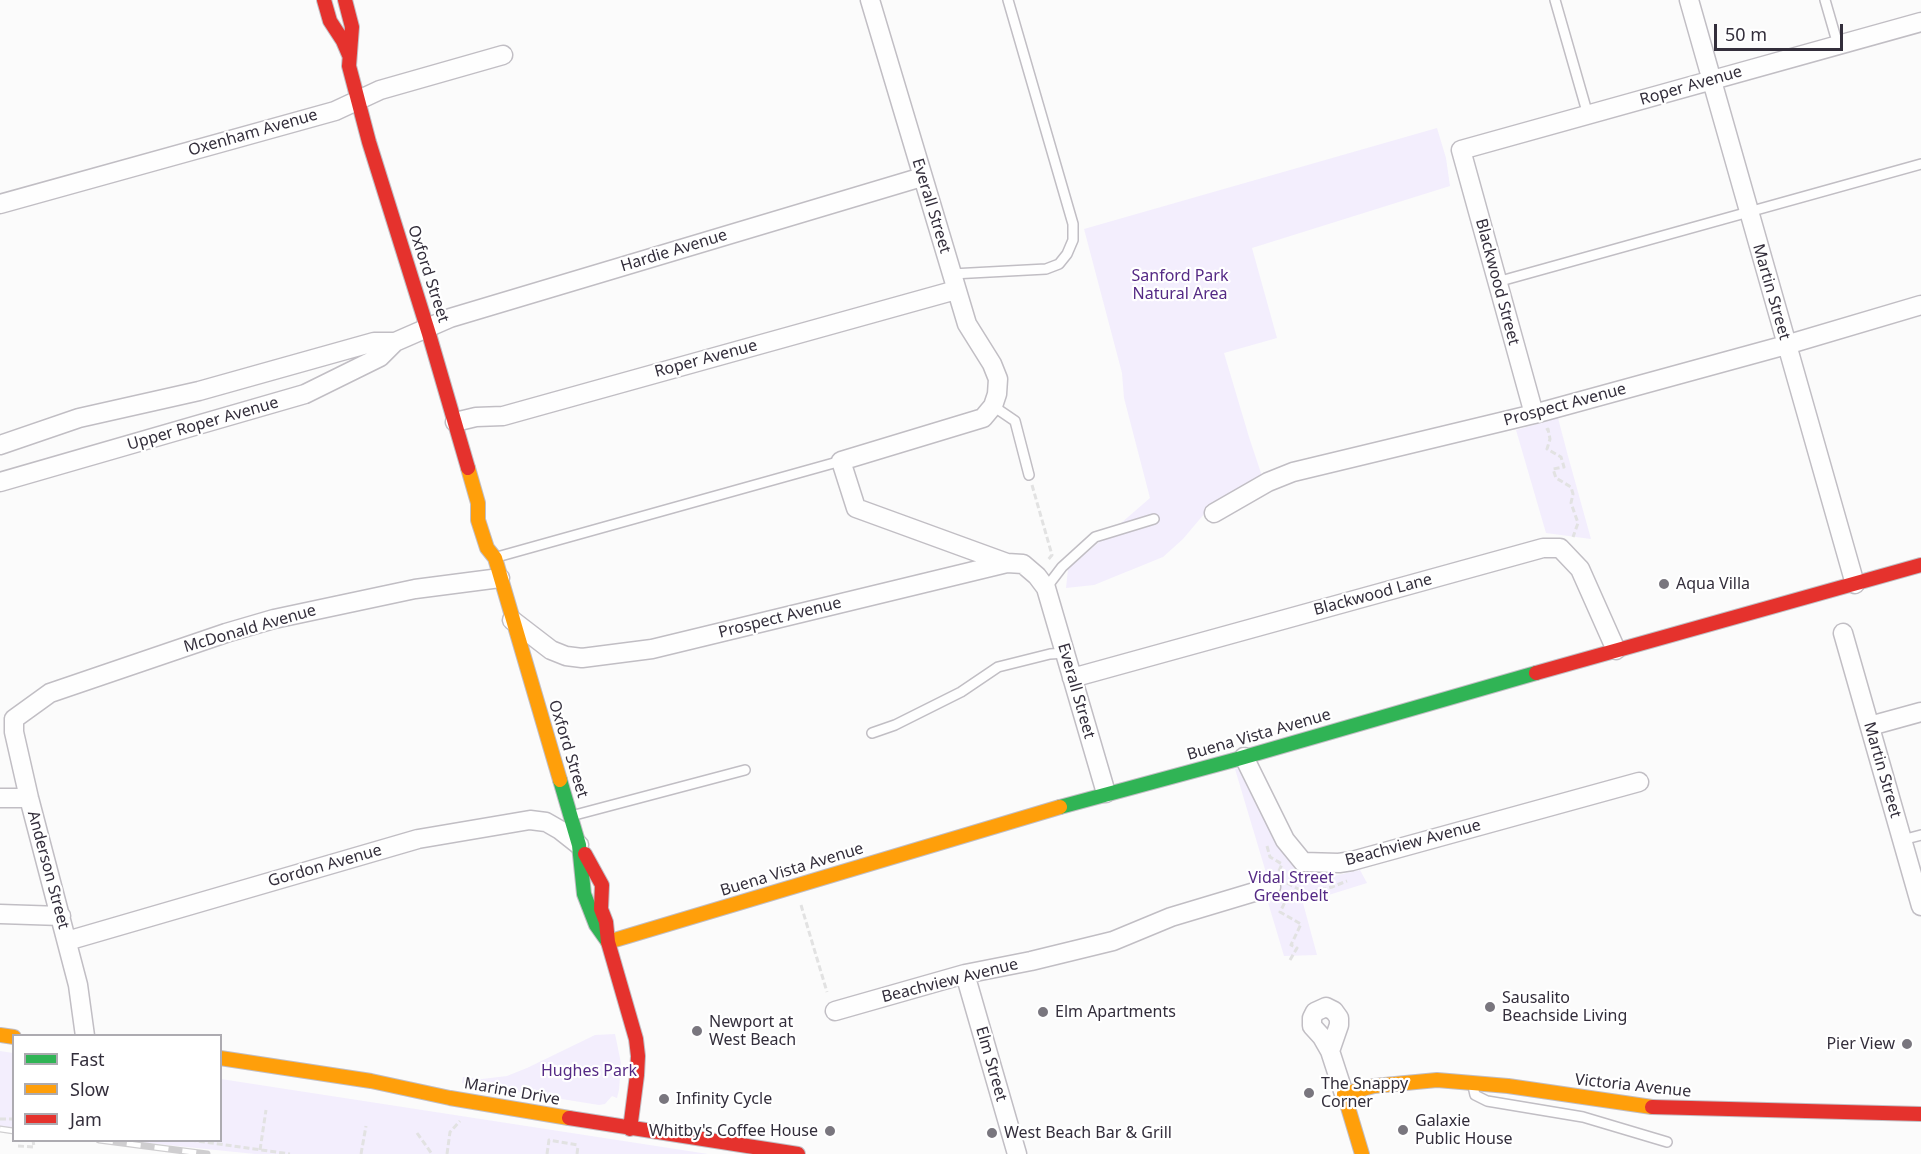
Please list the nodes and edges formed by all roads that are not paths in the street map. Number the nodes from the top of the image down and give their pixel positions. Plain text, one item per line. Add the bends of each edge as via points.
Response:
1 (324, 0) edge
2 (345, 0) edge
3 (870, 0) edge
4 (1008, 0) edge
5 (1555, 0) edge
6 (1689, 0) edge
7 (1825, 0) edge
8 (1921, 22) edge
9 (1838, 45) junction
10 (349, 55) junction
11 (504, 56) dead end
12 (1712, 80) junction
13 (358, 100) junction
14 (1588, 115) junction
15 (1461, 150) joint
16 (1921, 164) edge
17 (922, 177) junction
18 (0, 204) edge
19 (1748, 213) junction
20 (954, 282) junction
21 (1497, 282) junction
22 (1921, 305) edge
23 (427, 327) junction
24 (395, 342) junction
25 (1786, 345) junction
26 (993, 406) junction
27 (1534, 414) junction
28 (455, 422) junction
29 (0, 445) edge
30 (841, 461) junction
31 (1029, 475) road end
32 (0, 482) edge
33 (478, 503) junction
34 (1214, 513) dead end
35 (1154, 519) dead end
36 (495, 558) junction
37 (1007, 563) junction
38 (1921, 565) edge
39 (500, 578) junction
40 (1855, 584) junction
41 (1046, 588) junction
42 (512, 620) junction
43 (1843, 633) dead end
44 (1616, 650) junction
45 (1065, 653) junction
46 (1072, 678) junction
47 (1921, 712) edge
48 (7, 716) edge
49 (1870, 726) junction
50 (872, 733) dead end
51 (1244, 757) junction
52 (746, 770) dead end
53 (1639, 782) dead end
54 (1106, 793) junction
55 (0, 798) edge
56 (28, 798) junction
57 (571, 816) junction
58 (1921, 836) edge
59 (1902, 840) junction
60 (579, 845) junction
61 (1908, 862) junction
62 (1921, 877) edge
63 (1271, 887) dead end
64 (1921, 906) edge
65 (0, 914) edge
66 (61, 916) junction
67 (67, 941) junction
68 (608, 942) junction
69 (965, 974) junction
70 (836, 1011) dead end
71 (85, 1034) edge
72 (1330, 1051) dead end
73 (222, 1058) edge
74 (1472, 1082) junction
75 (1344, 1094) junction
76 (1921, 1114) edge
77 (630, 1129) junction
78 (1667, 1142) dead end
79 (798, 1154) edge
80 (1017, 1154) edge
81 (1362, 1154) edge

1 - 10 street, Oxford Street via 330,21
2 - 10 street, Oxford Street via 352,27
3 - 17 street, Everall Street
4 - 20 lane via 1073,224 1073,240 1059,264 1046,269
5 - 14 lane
6 - 12 street, Martin Street
7 - 9 lane
8 - 9 street, Roper Avenue
9 - 12 street, Roper Avenue
10 - 13 street, Oxford Street
11 - 13 street, Oxenham Avenue via 380,90
12 - 14 street, Roper Avenue
12 - 19 street, Martin Street
13 - 18 street, Oxenham Avenue via 335,111
13 - 23 street, Oxford Street
14 - 15 street, Roper Avenue
15 - 21 street, Blackwood Street
16 - 19 lane
17 - 20 street, Everall Street
17 - 23 street, Hardie Avenue
19 - 21 lane
19 - 25 street, Martin Street
20 - 26 street, Everall Street via 967,324 998,379
20 - 28 street, Roper Avenue via 503,416
21 - 27 street, Blackwood Street
22 - 25 street, Prospect Avenue
23 - 24 street, Upper Roper Avenue
23 - 28 street, Oxford Street
24 - 29 street, Upper Roper Avenue via 374,342 199,391 80,418
24 - 32 street, Upper Roper Avenue via 380,357 305,394
25 - 27 street, Prospect Avenue
25 - 40 street, Martin Street
26 - 30 street via 983,418
26 - 31 lane via 1015,421
27 - 34 street, Prospect Avenue via 1293,472
28 - 33 street, Oxford Street
30 - 36 lane
30 - 37 street via 856,508
33 - 36 street, Oxford Street via 478,520 487,548
33 - 36 street, Oxford Street via 498,535
35 - 41 lane via 1095,537 1062,567
36 - 39 street, Oxford Street
37 - 41 street via 1023,564
37 - 42 street, Prospect Avenue via 652,649 582,658 551,650
38 - 40 street, Buena Vista Avenue
39 - 42 street, Oxford Street
39 - 48 street, McDonald Avenue via 415,589 274,619 50,693
40 - 44 street, Buena Vista Avenue
41 - 45 street, Everall Street
42 - 57 street, Oxford Street
43 - 49 street, Martin Street
44 - 46 street, Blackwood Lane via 1580,569 1560,548 1543,548
44 - 51 street, Buena Vista Avenue
45 - 46 street, Everall Street
45 - 50 lane via 998,667 961,692 895,726
46 - 54 street, Everall Street
47 - 49 street
48 - 56 street, Anderson Street
49 - 59 street, Martin Street
51 - 53 street, Beachview Avenue via 1285,840 1303,862 1352,861
51 - 54 street, Buena Vista Avenue
52 - 57 lane
54 - 68 street, Buena Vista Avenue
55 - 56 street
56 - 66 street, Anderson Street
57 - 60 street, Oxford Street
58 - 59 lane
59 - 61 street, Martin Street
60 - 67 street, Gordon Avenue via 546,822 530,820 418,839
60 - 68 street, Oxford Street via 602,885 601,909
61 - 62 street
61 - 64 street, Martin Street
63 - 69 street, Beachview Avenue via 1171,917 1113,941
65 - 66 street
66 - 67 street, Anderson Street
67 - 71 street, Anderson Street
68 - 77 street, Oxford Street via 632,1021 638,1056
69 - 70 street, Beachview Avenue
69 - 80 street, Elm Street
72 - 75 street
73 - 77 street, Marine Drive via 371,1081
74 - 75 street, Victoria Avenue via 1408,1082
74 - 76 street, Victoria Avenue via 1658,1108
74 - 78 lane via 1475,1095 1487,1101 1583,1117
75 - 81 street
77 - 79 street, Marine Drive

